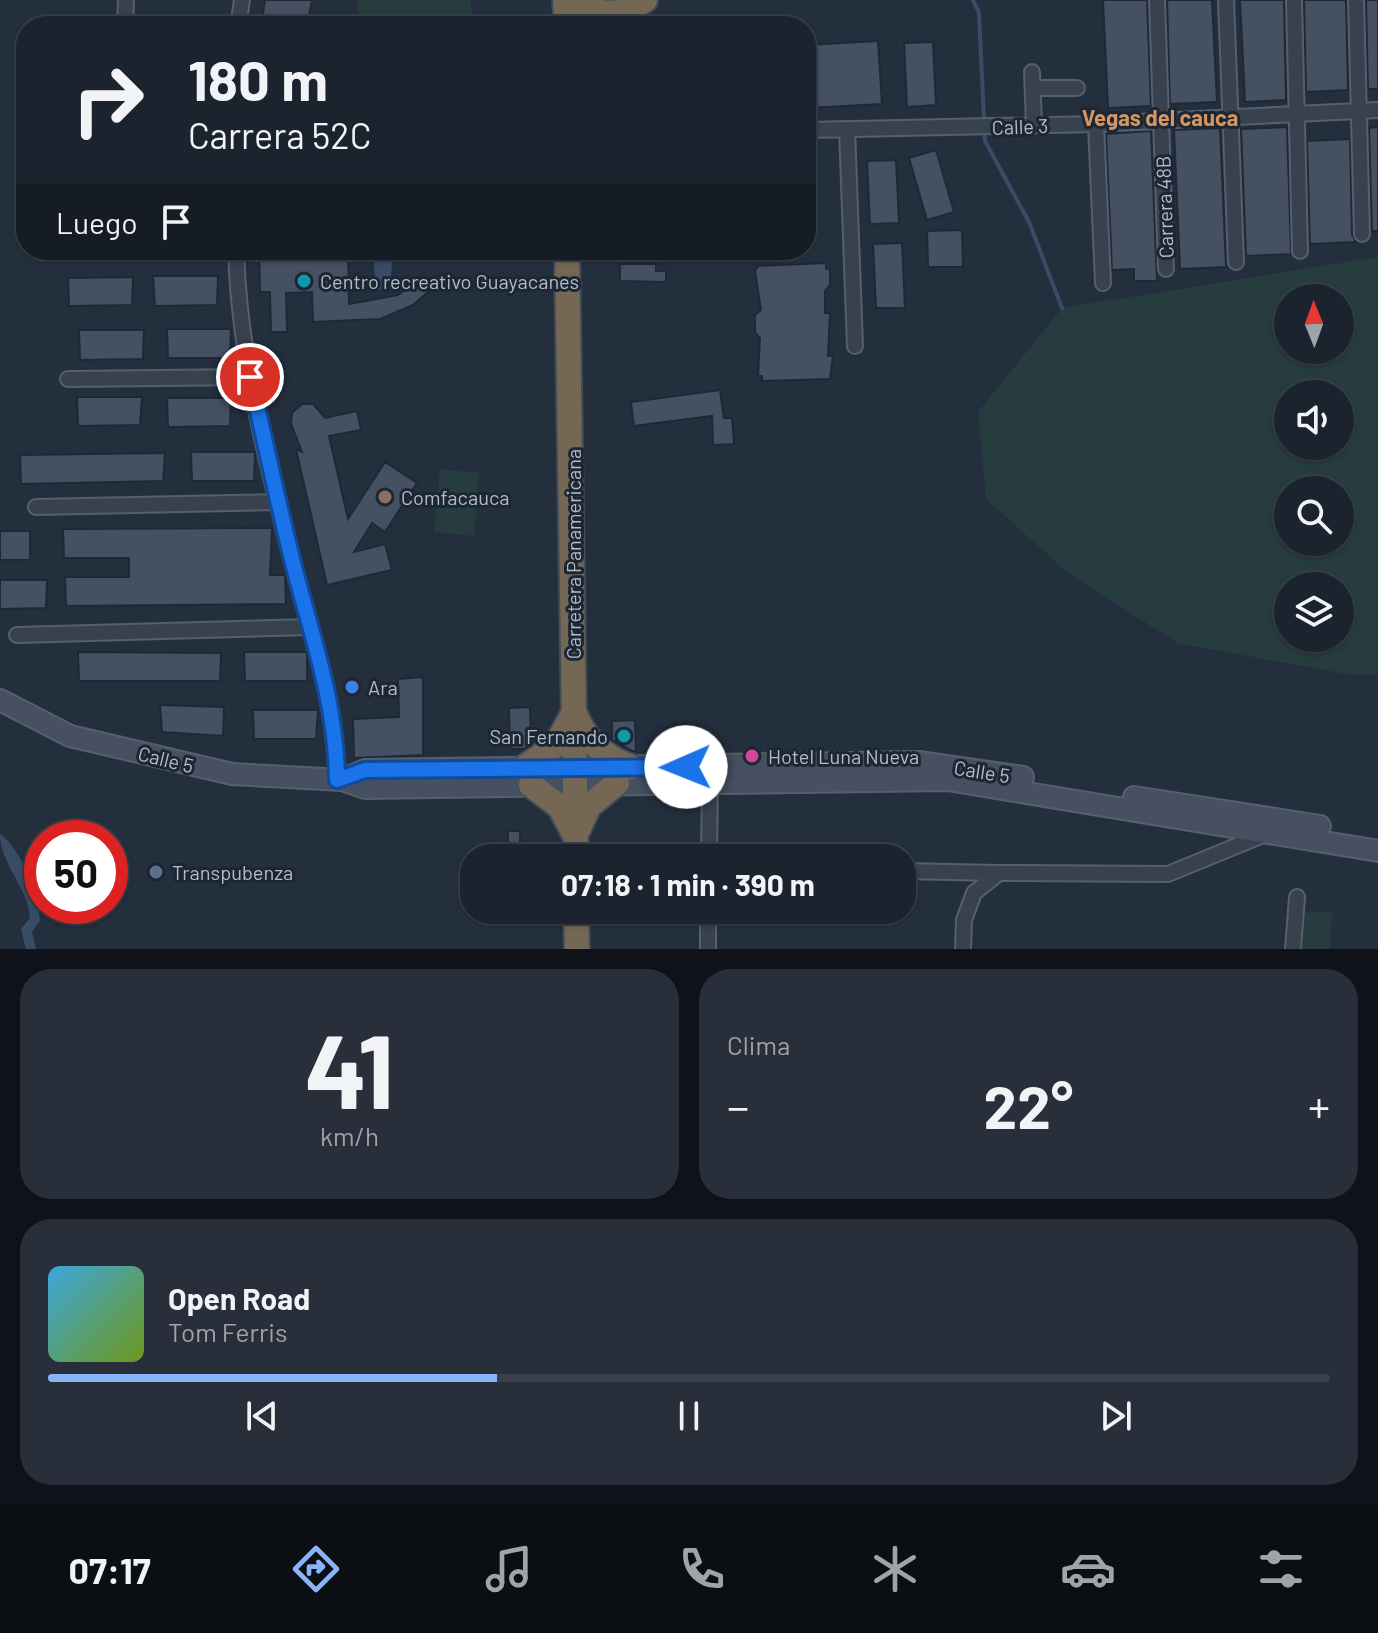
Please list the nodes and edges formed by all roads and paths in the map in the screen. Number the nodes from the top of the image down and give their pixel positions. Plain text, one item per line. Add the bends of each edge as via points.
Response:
1 (575, 0) edge
2 (645, 0) edge
3 (1157, 0) edge
4 (1226, 0) edge
5 (1294, 0) edge
6 (1356, 0) edge
7 (602, 16) edge
8 (618, 16) edge
9 (1032, 72) dead end
10 (1033, 88) junction
11 (1077, 88) dead end
12 (1378, 110) edge
13 (1360, 111) junction
14 (1296, 113) junction
15 (1231, 118) junction
16 (1162, 121) junction
17 (1034, 124) junction
18 (1096, 124) junction
19 (847, 129) junction
20 (816, 130) edge
21 (1362, 234) dead end
22 (1300, 251) dead end
23 (236, 260) edge
24 (567, 260) edge
25 (1236, 262) dead end
26 (1166, 269) dead end
27 (1103, 283) dead end
28 (855, 346) dead end
29 (250, 377) junction
30 (68, 379) dead end
31 (279, 502) junction
32 (36, 507) dead end
33 (310, 627) junction
34 (17, 635) dead end
35 (0, 700) edge
36 (574, 711) junction
37 (624, 775) junction
38 (528, 776) junction
39 (575, 776) junction
40 (340, 780) junction
41 (710, 782) junction
42 (1270, 832) junction
43 (1378, 839) edge
44 (574, 844) edge
45 (576, 844) edge
46 (578, 844) edge
47 (709, 844) edge
48 (1378, 851) edge
49 (916, 871) edge
50 (999, 873) junction
51 (1297, 897) dead end
52 (576, 924) edge
53 (708, 924) edge
54 (577, 949) edge
55 (708, 949) edge
56 (963, 949) edge
57 (1293, 949) edge

1 - 7 highway
2 - 8 highway
3 - 16 street, Carrera 48B
4 - 15 street
5 - 14 street
6 - 13 street
9 - 10 street
10 - 11 street
10 - 17 street
12 - 13 street, Calle 3
13 - 14 street, Calle 3
13 - 21 street
14 - 15 street, Calle 3
14 - 22 street
15 - 16 street, Calle 3
15 - 25 street
16 - 18 street, Calle 3
16 - 26 street, Carrera 48B
17 - 18 street, Calle 3
17 - 19 street, Calle 3
18 - 27 street
19 - 20 street, Calle 3
19 - 28 street
23 - 29 street via 238,313
24 - 36 highway, Carretera Panamericana
29 - 30 street
29 - 31 street
31 - 32 street
31 - 33 street
33 - 34 street
33 - 40 street via 329,691
35 - 40 main road, Calle 5 via 70,736 206,769 254,777
36 - 37 highway via 590,740 616,761
36 - 38 highway via 556,745
36 - 39 highway, Carretera Panamericana
37 - 39 main road, Calle 5
37 - 41 main road, Calle 5
37 - 43 main road, Calle 5 via 919,762
37 - 46 highway via 589,806
38 - 39 main road, Calle 5
38 - 40 main road, Calle 5 via 365,770
38 - 44 highway via 560,807
39 - 45 highway, Carretera Panamericana
41 - 42 main road, Calle 5 via 948,780
41 - 47 street
42 - 48 main road, Calle 5
42 - 50 street via 1168,874
49 - 50 street
50 - 56 street via 974,893 964,920
51 - 57 street
52 - 54 highway
53 - 55 street

